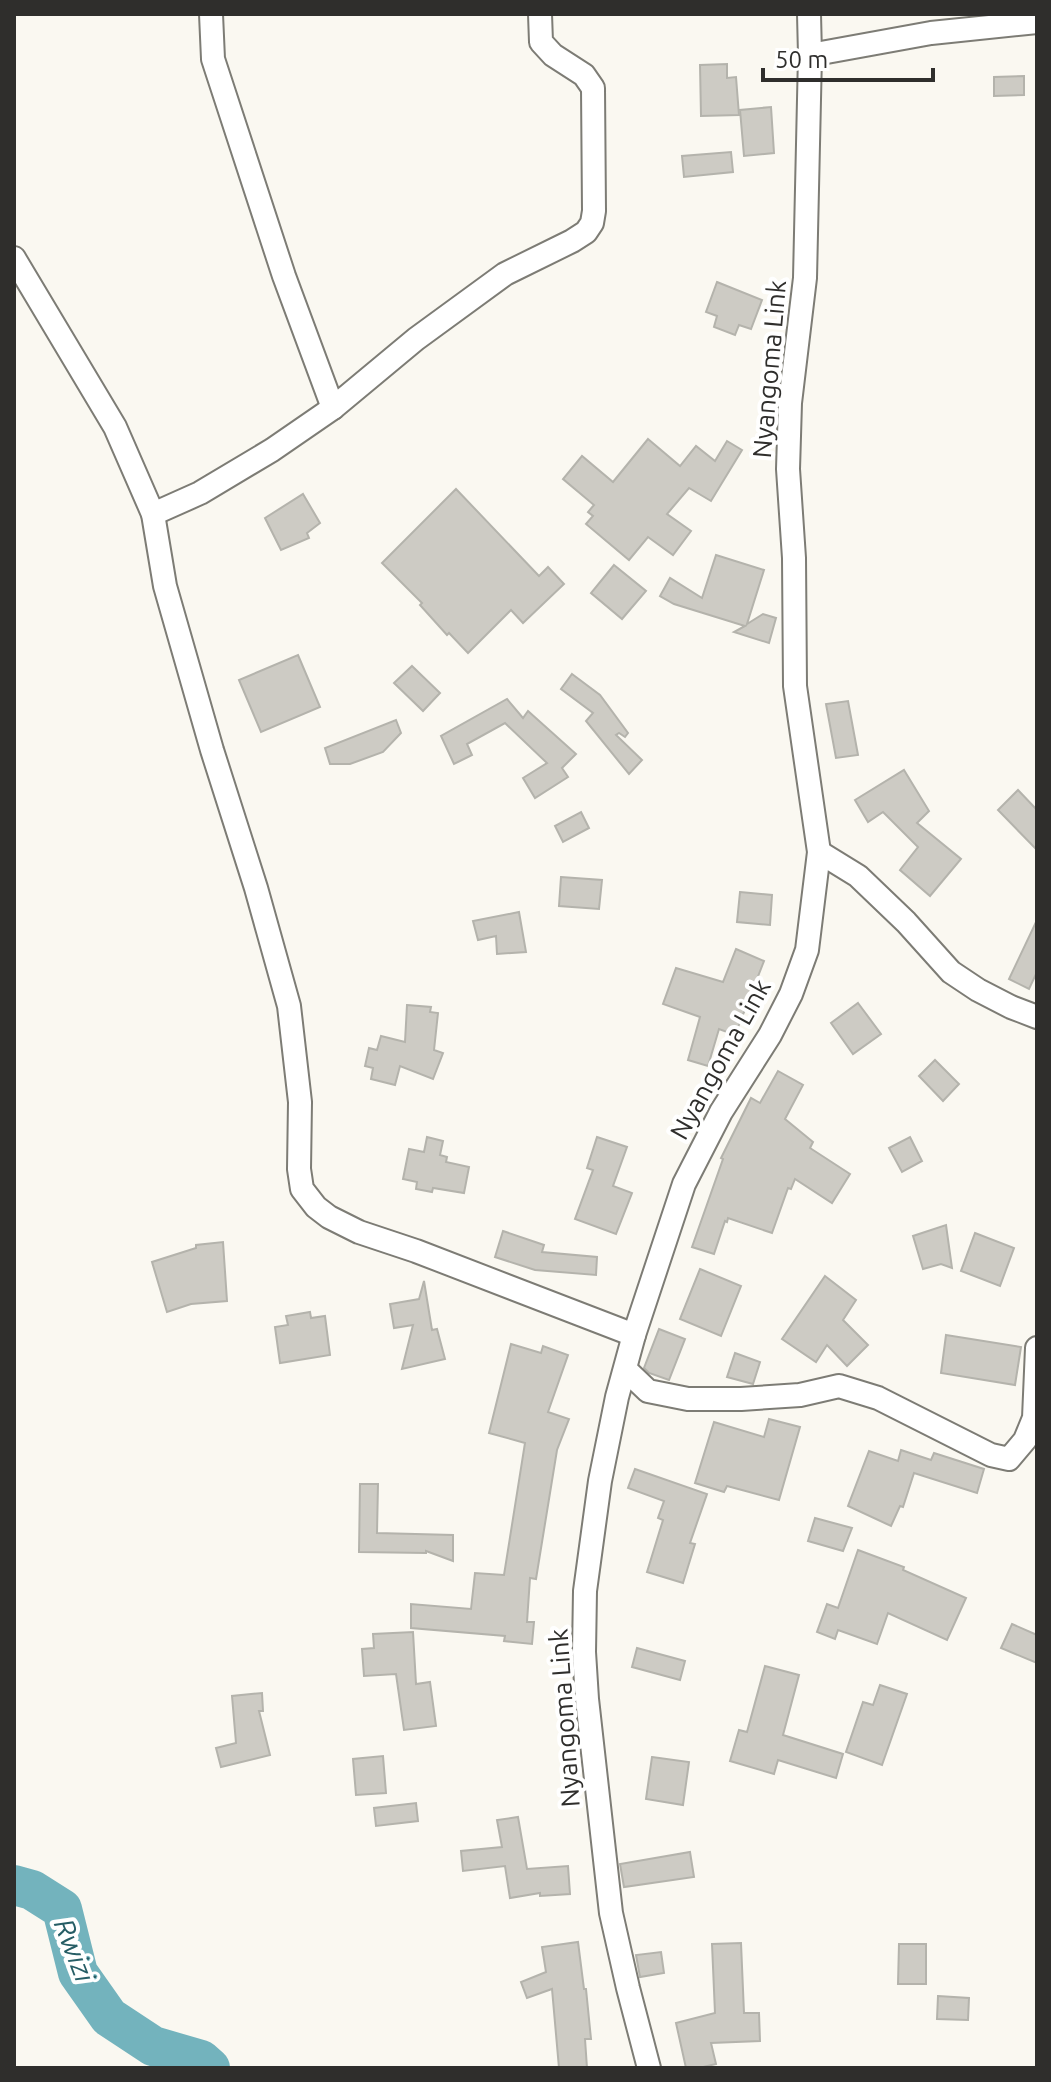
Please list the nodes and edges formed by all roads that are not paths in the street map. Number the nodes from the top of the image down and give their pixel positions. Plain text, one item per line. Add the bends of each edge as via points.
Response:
1 (211, 14) edge
2 (540, 14) edge
3 (809, 14) edge
4 (1037, 22) edge
5 (810, 55) junction
6 (14, 258) edge
7 (333, 408) junction
8 (153, 514) junction
9 (819, 852) junction
10 (1037, 1017) edge
11 (634, 1335) junction
12 (1037, 1348) edge
13 (626, 1370) junction
14 (649, 2068) edge

1 - 7 street via 213,59
2 - 7 street via 541,42 593,88 592,223 572,241 505,274
3 - 5 street, Nyangoma Link
4 - 5 street via 931,33
5 - 9 street, Nyangoma Link via 805,278 788,469 795,686
6 - 8 street via 115,427
7 - 8 street via 200,493
8 - 11 street via 165,586 289,1006 300,1102 302,1189 329,1217 359,1232
9 - 10 street via 858,876 951,972
9 - 11 street, Nyangoma Link via 807,950 791,994 684,1184
11 - 13 street, Nyangoma Link
12 - 13 street via 1034,1418 1009,1459 878,1398 839,1386 800,1395 688,1399 648,1391
13 - 14 street, Nyangoma Link via 600,1481 585,1591 584,1652 611,1913

